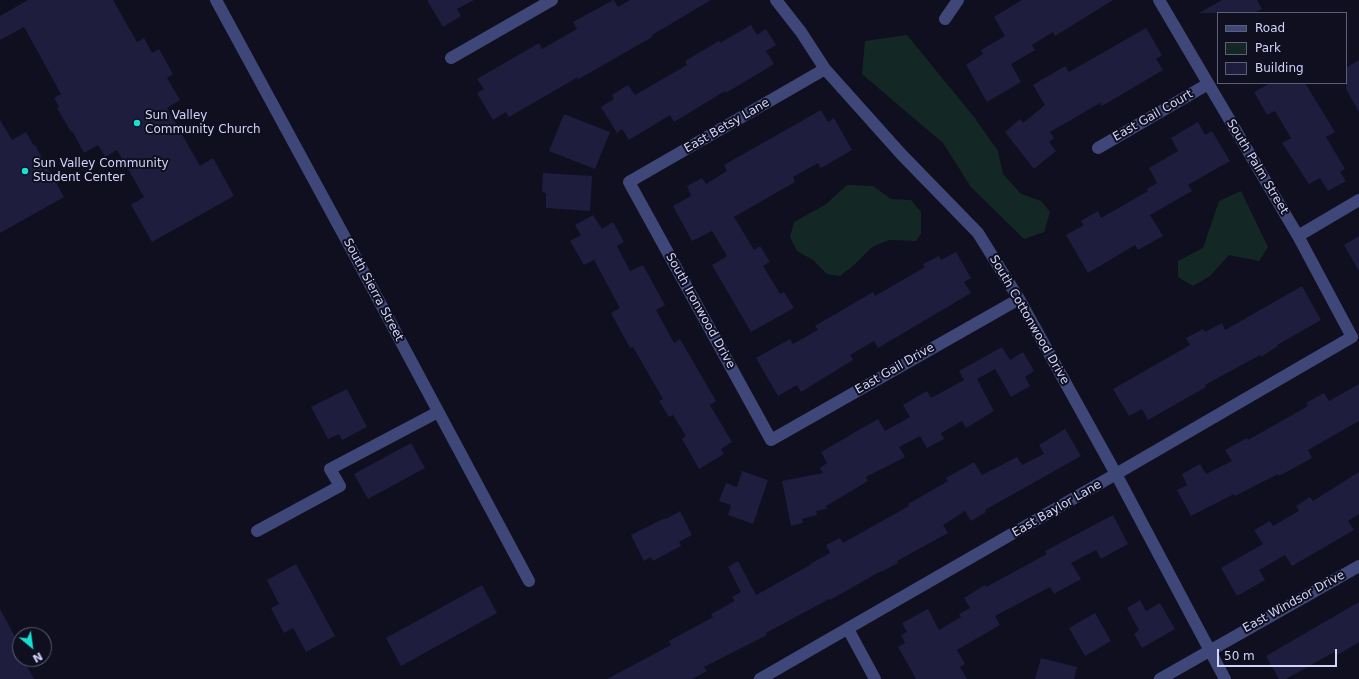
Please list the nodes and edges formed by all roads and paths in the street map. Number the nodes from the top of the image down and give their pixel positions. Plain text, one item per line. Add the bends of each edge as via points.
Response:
1 (216, 0) edge
2 (552, 0) edge
3 (776, 0) edge
4 (958, 0) edge
5 (1159, 0) edge
6 (945, 19) dead end
7 (451, 58) dead end
8 (825, 69) junction
9 (1208, 84) junction
10 (1098, 148) dead end
11 (629, 182) joint
12 (1359, 200) edge
13 (1298, 236) junction
14 (1020, 298) junction
15 (1352, 337) joint
16 (438, 412) junction
17 (772, 440) joint
18 (1116, 474) junction
19 (257, 531) dead end
20 (1359, 566) edge
21 (529, 581) dead end
22 (848, 629) junction
23 (1209, 650) junction
24 (760, 679) edge
25 (875, 679) edge
26 (1160, 679) edge
27 (1225, 679) edge

1 - 16 street, South Sierra Street
2 - 7 street
3 - 8 street, South Cottonwood Drive
4 - 6 street
5 - 9 street, South Palm Street
8 - 11 street, East Betsy Lane
8 - 14 street, South Cottonwood Drive via 902,156 978,233
9 - 10 street, East Gail Court
9 - 13 street, South Palm Street
11 - 17 street, South Ironwood Drive
12 - 13 street
13 - 15 street, South Palm Street
14 - 17 street, East Gail Drive
14 - 18 street, South Cottonwood Drive
15 - 18 street, East Baylor Lane
16 - 19 street via 330,469 340,486
16 - 21 street, South Sierra Street
18 - 22 street, East Baylor Lane
18 - 23 street, South Cottonwood Drive
20 - 23 street, East Windsor Drive
22 - 24 street, East Baylor Lane
22 - 25 street
23 - 26 street, East Windsor Drive
23 - 27 street, South Cottonwood Drive

